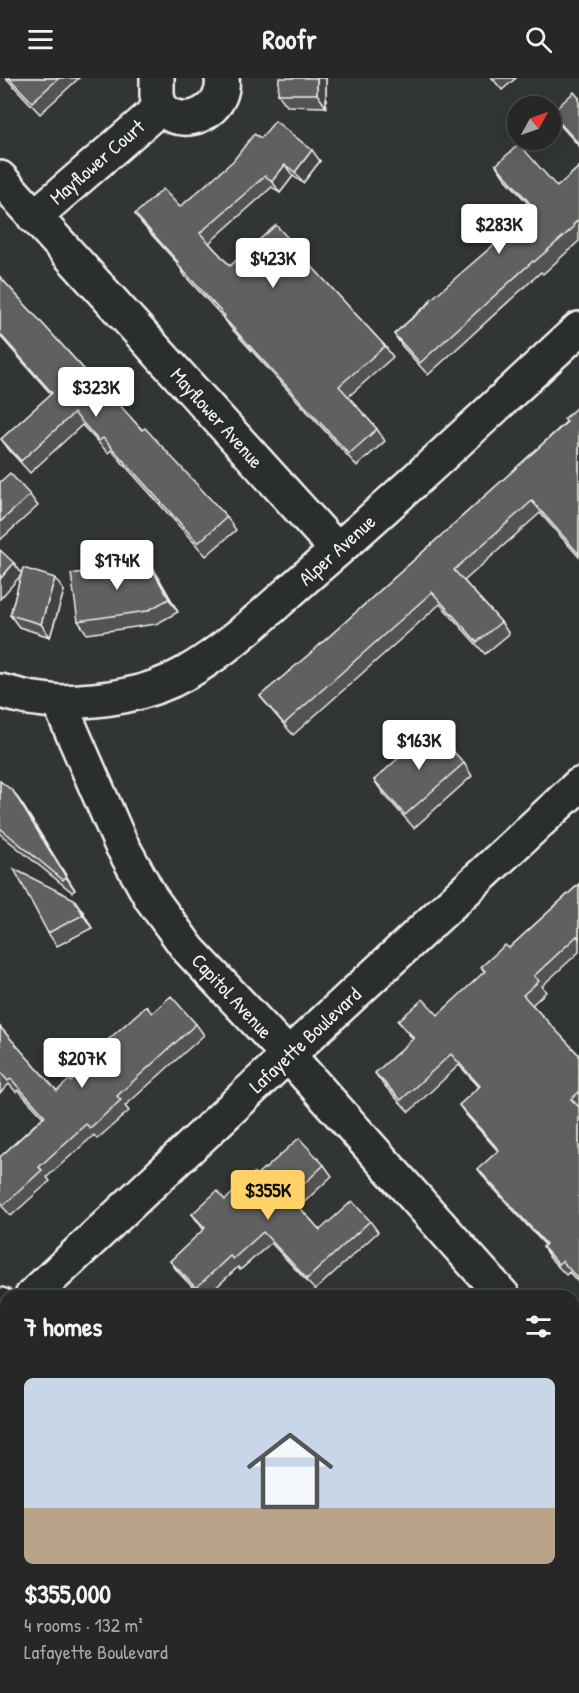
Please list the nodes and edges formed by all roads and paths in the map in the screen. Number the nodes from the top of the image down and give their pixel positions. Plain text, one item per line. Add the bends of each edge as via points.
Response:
1 (222, 78) edge
2 (158, 93) edge
3 (0, 178) edge
4 (34, 217) junction
5 (579, 329) edge
6 (337, 550) junction
7 (0, 691) edge
8 (59, 702) junction
9 (573, 801) edge
10 (288, 1055) junction
11 (38, 1290) edge
12 (498, 1290) edge

1 - 2 street, Mayflower Court via 219,99 201,115 174,116
2 - 4 street, Mayflower Court
3 - 4 street, Mayflower Avenue
4 - 6 street, Mayflower Avenue
5 - 6 street, Alper Avenue
6 - 8 street, Alper Avenue via 225,647 185,674 121,698
7 - 8 street
8 - 10 street, Capitol Avenue via 120,842 151,898 189,950
9 - 10 street, Lafayette Boulevard
10 - 11 street, Lafayette Boulevard
10 - 12 street, Capitol Avenue

